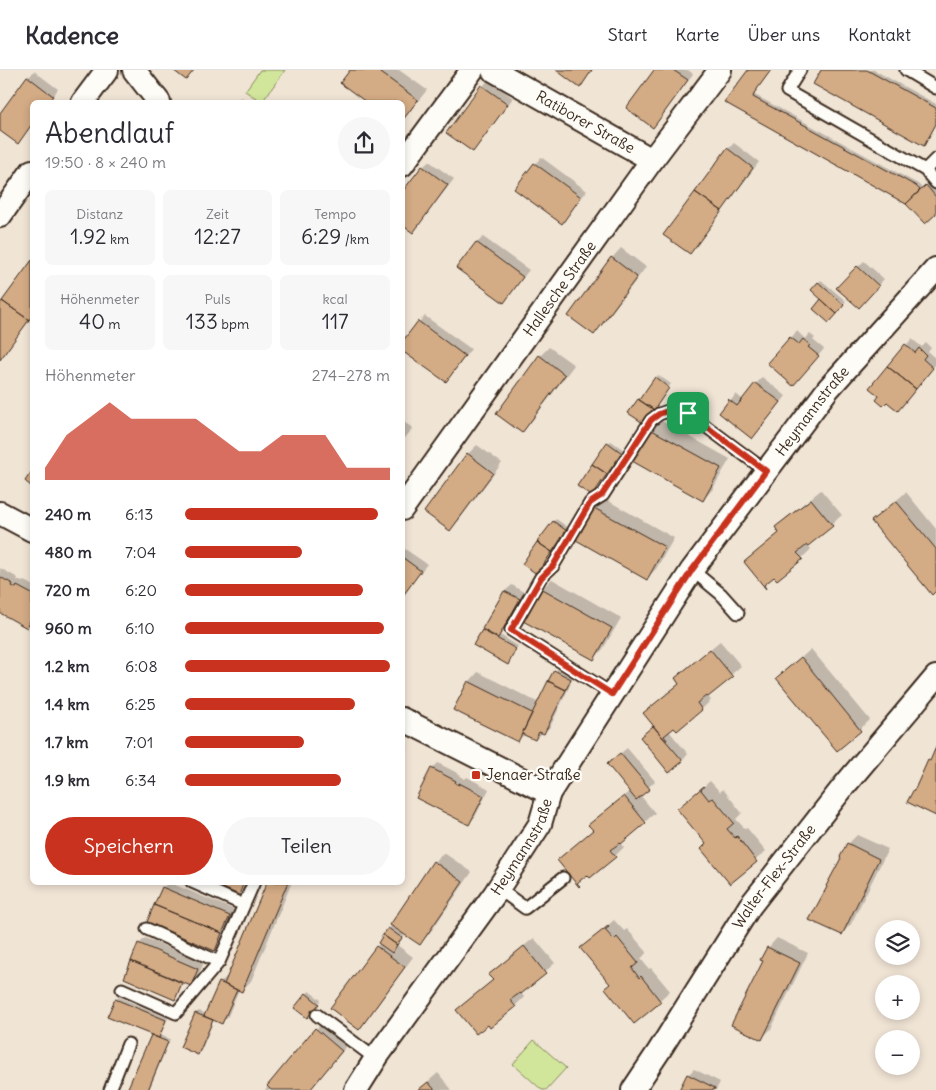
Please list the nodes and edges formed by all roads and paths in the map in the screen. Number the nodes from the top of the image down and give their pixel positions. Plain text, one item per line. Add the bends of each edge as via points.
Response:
1 (107, 70) edge
2 (134, 70) edge
3 (472, 70) edge
4 (493, 70) edge
5 (720, 70) edge
6 (800, 70) edge
7 (906, 70) edge
8 (936, 88) edge
9 (84, 100) edge
10 (156, 100) edge
11 (936, 159) edge
12 (652, 160) junction
13 (405, 161) edge
14 (925, 170) junction
15 (30, 174) edge
16 (936, 183) edge
17 (0, 216) edge
18 (936, 268) edge
19 (766, 471) junction
20 (405, 505) edge
21 (0, 513) edge
22 (30, 529) edge
23 (692, 570) junction
24 (738, 613) dead end
25 (936, 677) edge
26 (612, 694) junction
27 (405, 720) edge
28 (550, 793) junction
29 (563, 878) dead end
30 (199, 885) edge
31 (253, 885) edge
32 (499, 889) junction
33 (244, 905) junction
34 (147, 929) dead end
35 (219, 962) junction
36 (122, 989) dead end
37 (317, 1015) dead end
38 (128, 1044) dead end
39 (376, 1059) junction
40 (110, 1090) edge
41 (356, 1090) edge
42 (633, 1090) edge

1 - 9 street
2 - 10 street
3 - 13 street
4 - 12 street, Ratiborer Straße
5 - 12 street, Hallesche Straße
6 - 14 lane via 787,91
7 - 8 lane
11 - 14 lane
12 - 20 street, Hallesche Straße
14 - 16 lane
15 - 17 street
18 - 19 street, Heymannstraße via 828,389
19 - 23 street, Heymannstraße
19 - 26 lane via 688,413 670,410 651,420 602,495 590,503 511,630
21 - 22 street
23 - 24 lane
23 - 26 street, Heymannstraße
25 - 42 street, Walter-Flex-Straße via 844,786 750,906
26 - 28 street, Heymannstraße
27 - 28 street
28 - 32 street, Heymannstraße via 540,824
29 - 32 lane via 525,908
30 - 33 lane
31 - 33 lane
32 - 39 street, Heymannstraße
33 - 35 lane
34 - 35 lane
35 - 36 lane via 176,1013
37 - 39 lane
38 - 40 lane
39 - 41 street, Heymannstraße

